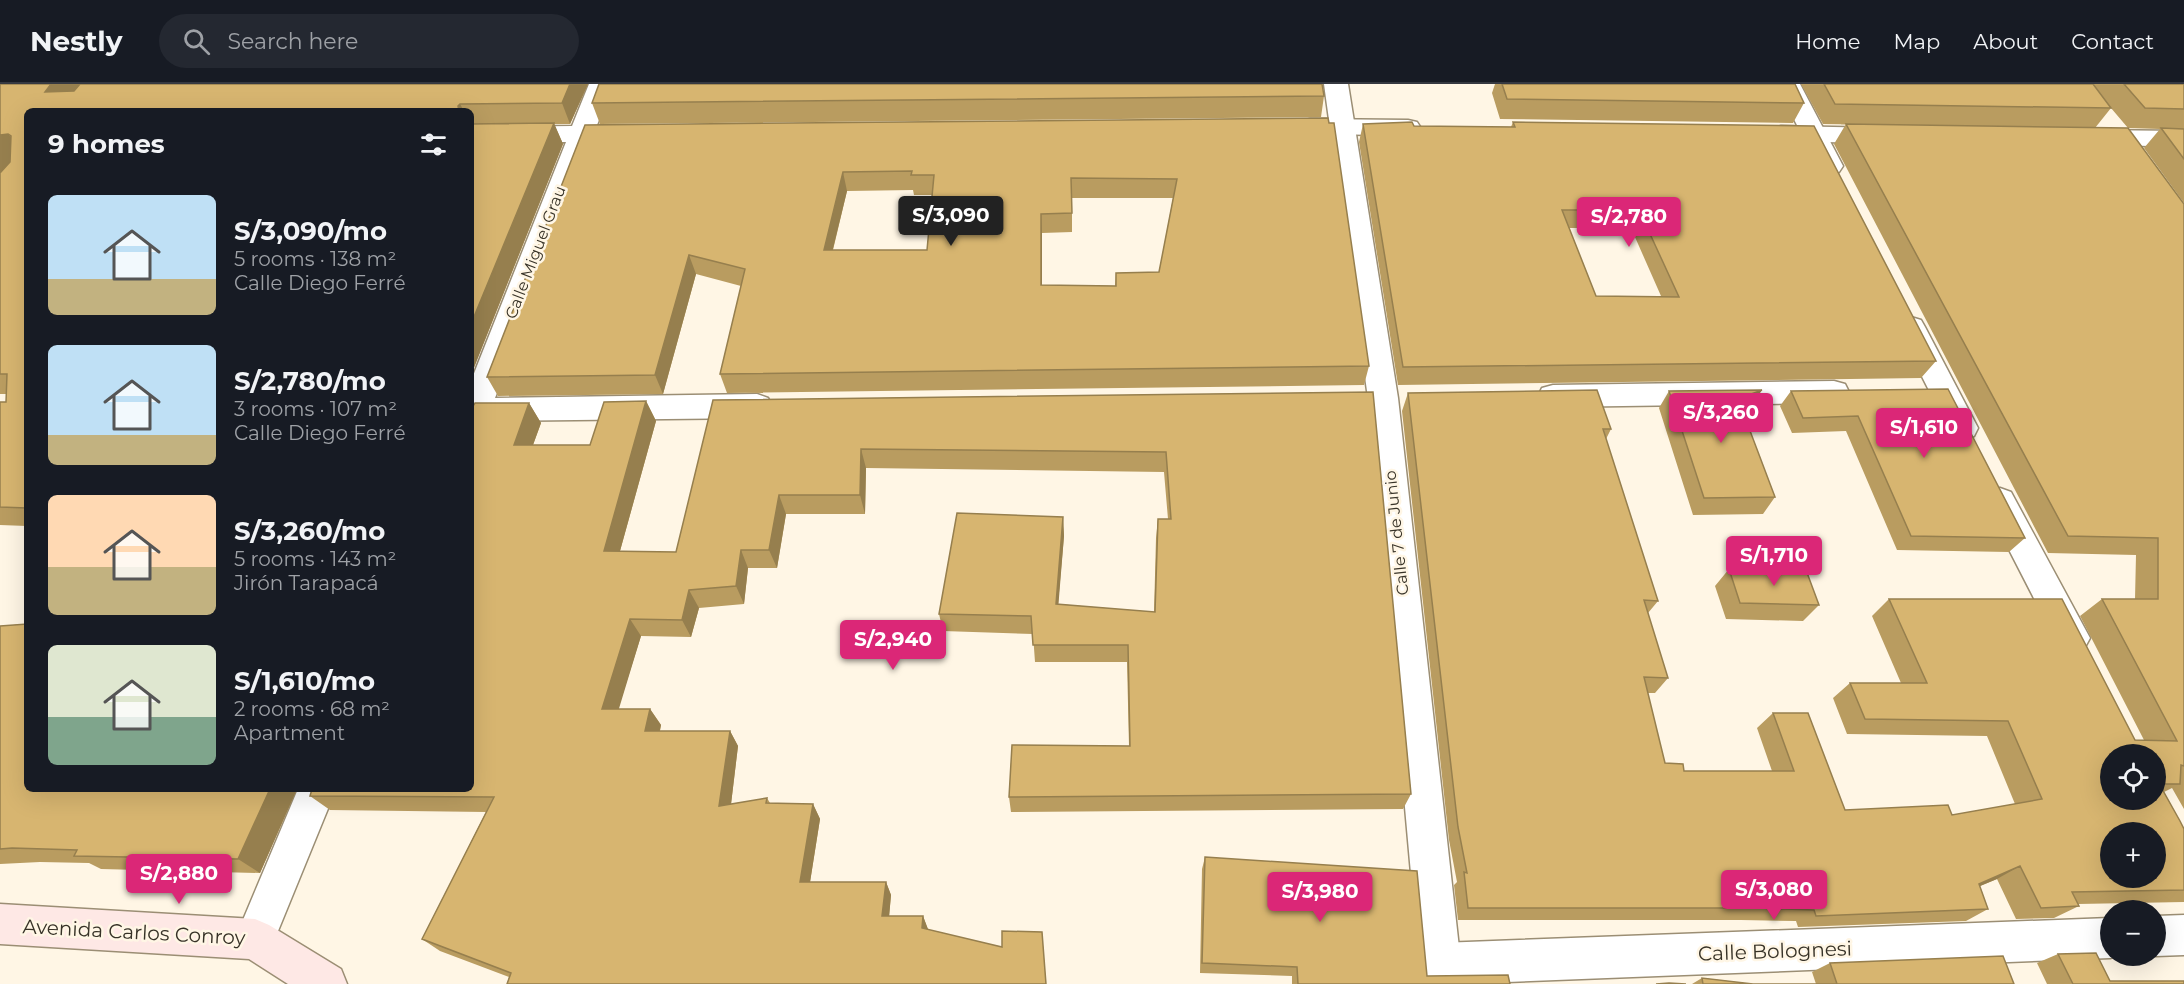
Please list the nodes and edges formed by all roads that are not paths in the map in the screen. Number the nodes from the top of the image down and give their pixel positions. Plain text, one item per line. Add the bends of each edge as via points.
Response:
1 (601, 84) edge
2 (1336, 84) edge
3 (1788, 84) edge
4 (2099, 112) edge
5 (1342, 127) junction
6 (1283, 128) edge
7 (1437, 129) edge
8 (579, 133) junction
9 (651, 133) edge
10 (1756, 134) edge
11 (474, 135) edge
12 (1815, 135) junction
13 (1909, 136) edge
14 (2061, 138) edge
15 (2120, 138) junction
16 (2184, 139) edge
17 (2139, 165) edge
18 (1841, 188) edge
19 (1900, 306) edge
20 (1908, 391) edge
21 (1943, 391) junction
22 (1860, 392) edge
23 (1526, 396) edge
24 (783, 406) edge
25 (474, 408) edge
26 (474, 413) edge
27 (2084, 661) edge
28 (316, 792) edge
29 (0, 924) edge
30 (2184, 935) edge
31 (2166, 936) edge
32 (255, 939) junction
33 (2100, 939) edge
34 (1441, 974) edge
35 (326, 984) edge

1 - 8 street, Calle Miguel Grau
2 - 5 street, Calle 7 de Junio
3 - 12 street
4 - 15 street
5 - 6 street
5 - 7 street
5 - 34 street, Calle 7 de Junio via 1383,398
8 - 9 street
8 - 11 street
8 - 25 street, Calle Miguel Grau
10 - 12 street
12 - 13 street
12 - 18 street
14 - 15 street
15 - 16 street
15 - 17 street
19 - 21 street
20 - 21 street
21 - 27 street
22 - 23 street
24 - 26 street
28 - 32 street
29 - 32 main road, Avenida Carlos Conroy
30 - 31 street
32 - 35 main road, Avenida Carlos Conroy
33 - 34 street, Calle Bolognesi

